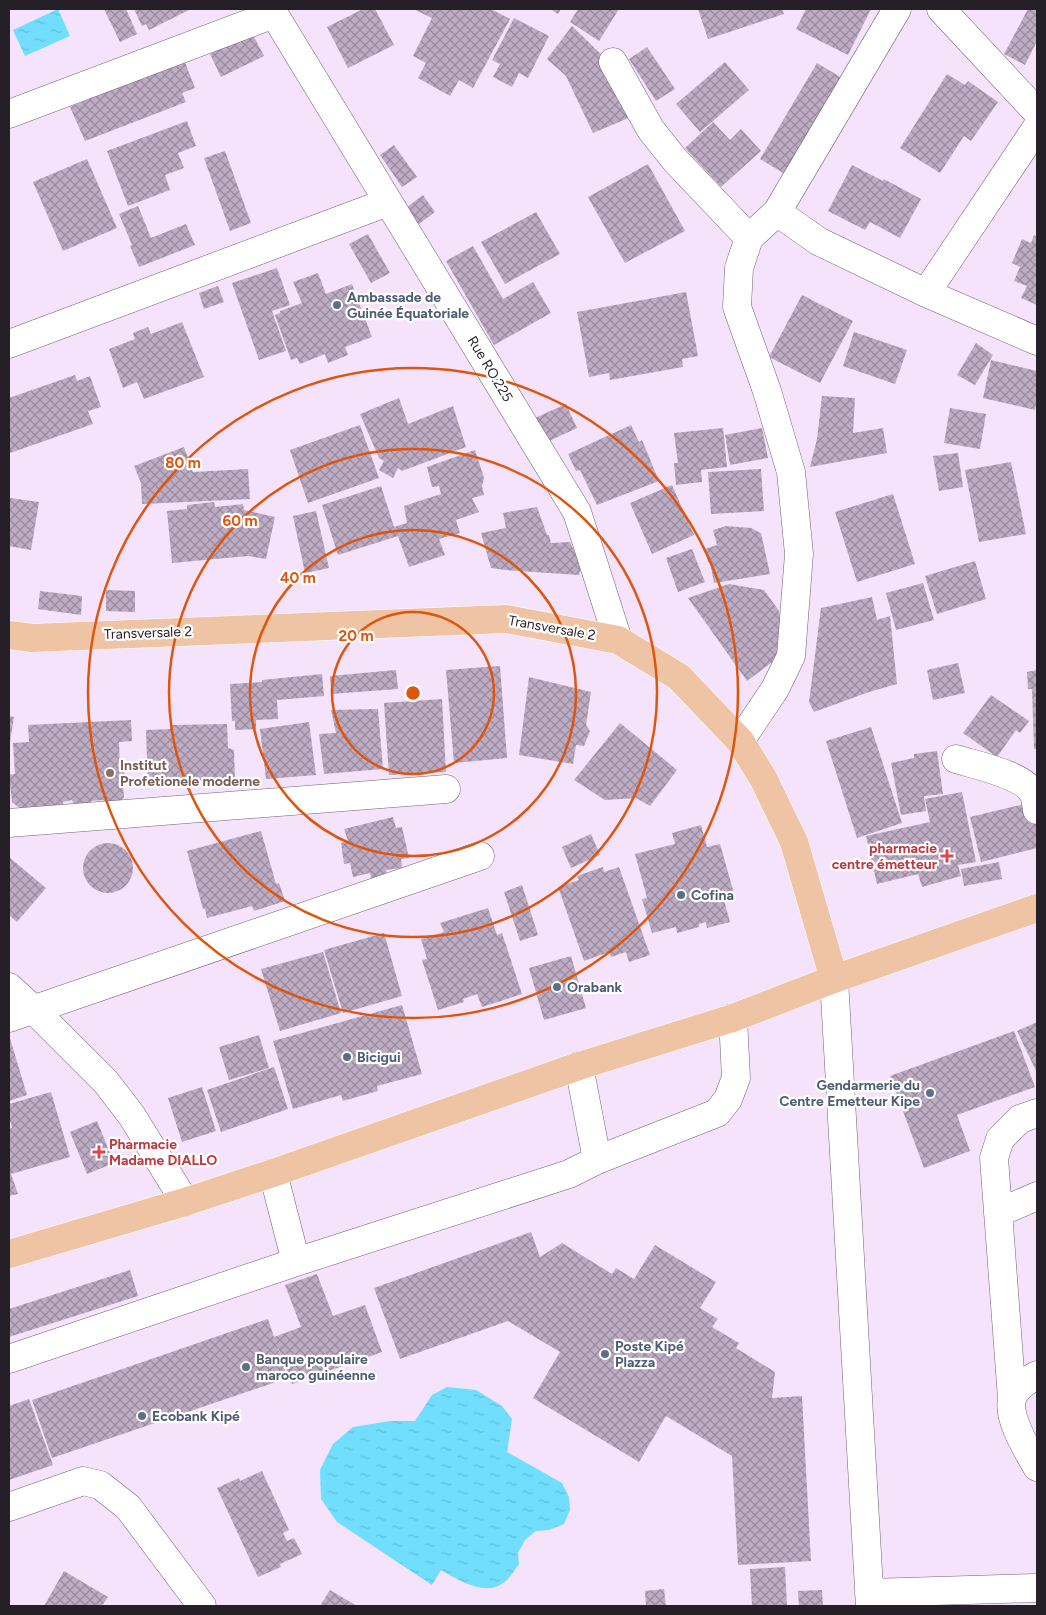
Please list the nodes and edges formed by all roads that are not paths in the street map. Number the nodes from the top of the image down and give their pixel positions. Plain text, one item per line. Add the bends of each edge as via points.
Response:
1 (897, 9) edge
2 (941, 9) edge
3 (273, 11) edge
4 (613, 62) dead end
5 (1037, 112) edge
6 (9, 114) edge
7 (1037, 127) edge
8 (388, 202) junction
9 (777, 212) junction
10 (749, 238) junction
11 (926, 293) junction
12 (1037, 341) edge
13 (9, 344) edge
14 (9, 635) edge
15 (618, 640) junction
16 (740, 741) junction
17 (956, 759) dead end
18 (446, 789) dead end
19 (1037, 810) edge
20 (9, 823) edge
21 (480, 856) dead end
22 (1037, 908) edge
23 (834, 979) junction
24 (9, 987) edge
25 (34, 1010) junction
26 (9, 1018) edge
27 (732, 1018) junction
28 (579, 1066) junction
29 (1037, 1113) edge
30 (597, 1160) junction
31 (273, 1173) junction
32 (1037, 1196) edge
33 (185, 1202) junction
34 (998, 1213) junction
35 (9, 1254) edge
36 (296, 1262) junction
37 (9, 1359) edge
38 (1037, 1375) edge
39 (1012, 1398) junction
40 (1037, 1467) edge
41 (9, 1507) edge
42 (1037, 1588) edge
43 (870, 1599) edge
44 (202, 1606) edge

1 - 9 street
2 - 5 street
3 - 6 street
3 - 8 street, Rue RO.225
4 - 10 street via 651,130
7 - 11 street
8 - 13 street
8 - 15 street, Rue RO.225 via 577,512
9 - 10 street
9 - 11 street via 818,241
10 - 16 street via 740,268 737,307 767,390 791,472 799,554 791,656 776,689
11 - 12 street
14 - 15 main road, Transversale 2 via 32,638 506,619
15 - 16 main road, Transversale 2 via 679,677
16 - 23 main road, Transversale 2 via 764,778 794,842
17 - 19 street via 1024,782 1034,793
18 - 20 street
21 - 25 street
22 - 23 main road
23 - 27 main road
23 - 43 street
24 - 25 street
25 - 26 street
25 - 33 street via 106,1082 132,1116
27 - 28 main road
27 - 30 street via 736,1078 728,1099 716,1113
28 - 30 street
28 - 31 main road
29 - 34 street via 1020,1119 1000,1139 994,1158
30 - 36 street via 569,1174
31 - 33 main road
31 - 36 street
32 - 34 street
33 - 35 main road
34 - 39 street
36 - 37 street
38 - 39 street via 1024,1383
39 - 40 street via 1021,1438
41 - 44 street via 83,1481 100,1485 128,1507
42 - 43 street

